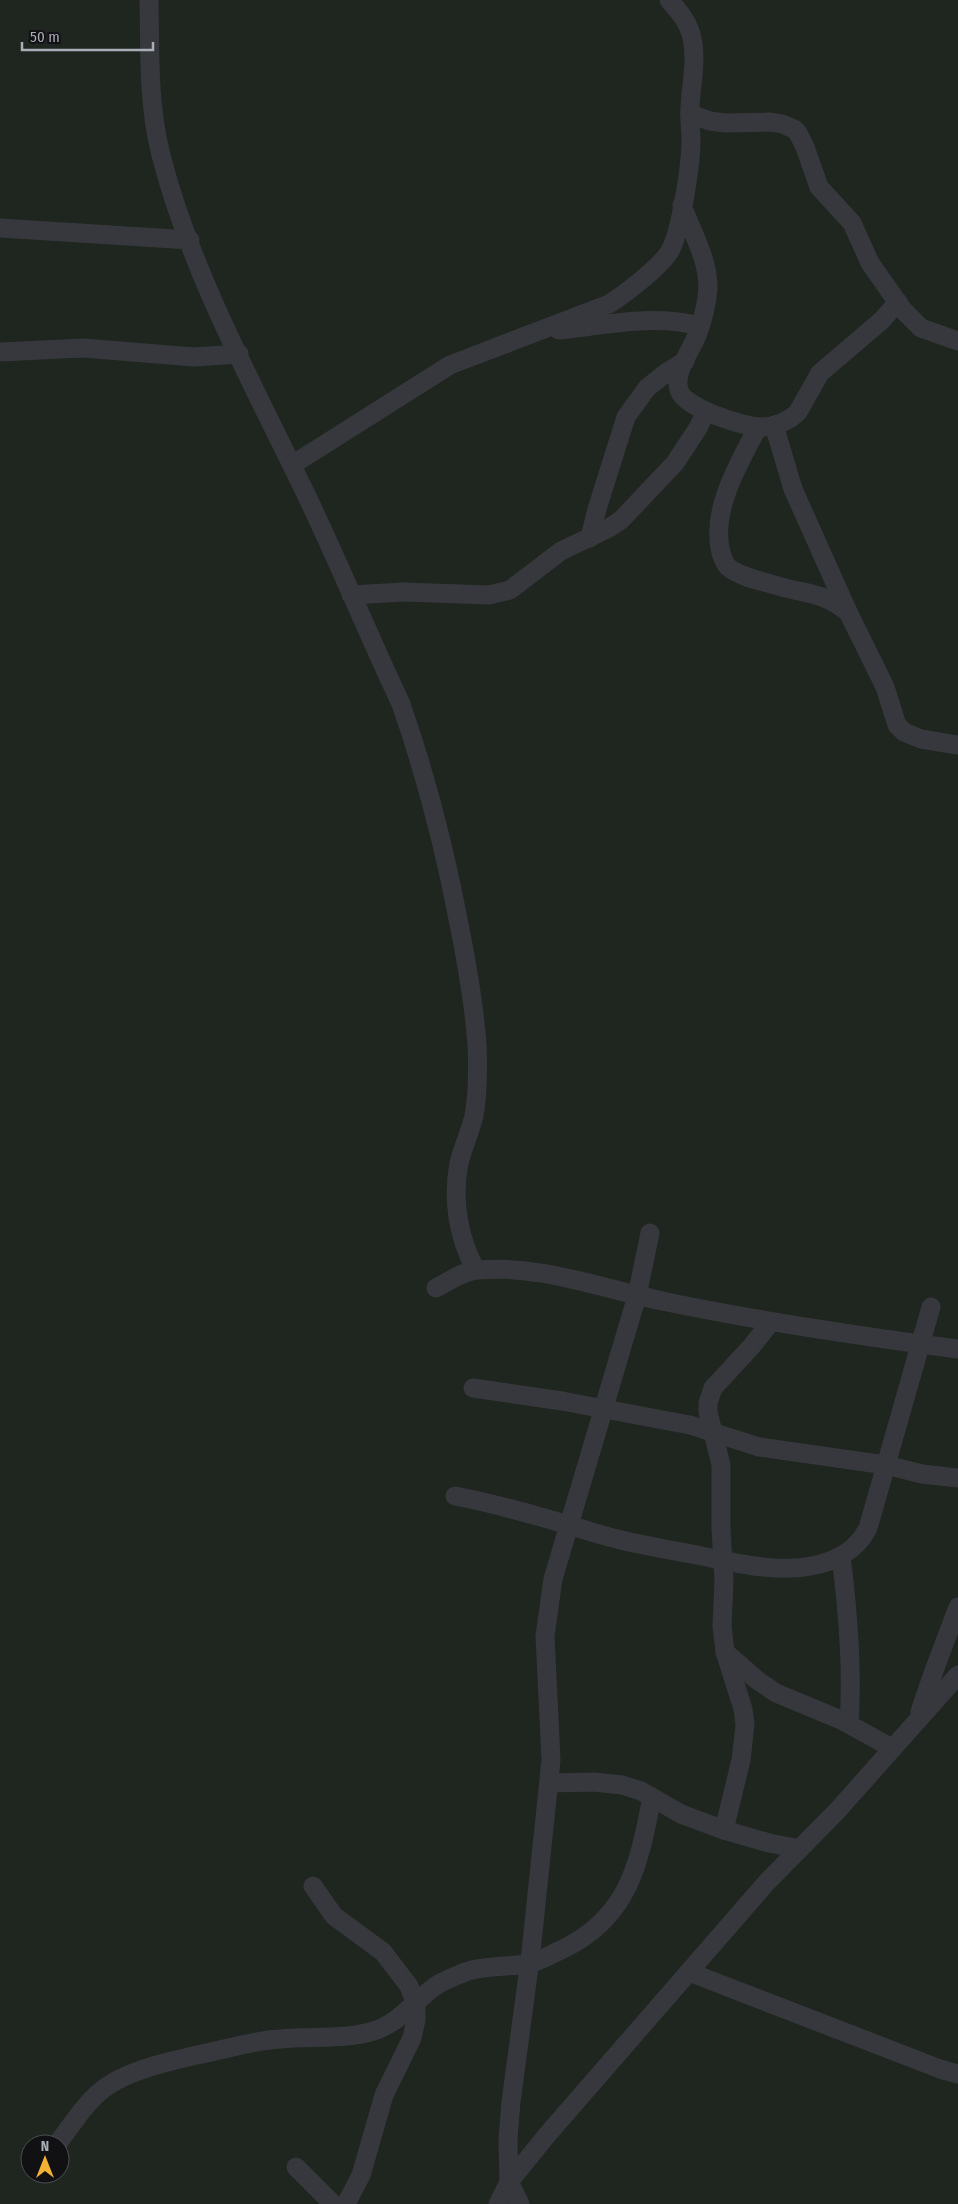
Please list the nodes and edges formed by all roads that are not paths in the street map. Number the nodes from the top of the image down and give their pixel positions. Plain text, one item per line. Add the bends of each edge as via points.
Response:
1 (149, 0) edge
2 (668, 0) edge
3 (690, 114) junction
4 (682, 205) junction
5 (0, 228) edge
6 (190, 240) junction
7 (898, 302) junction
8 (700, 326) junction
9 (533, 333) junction
10 (958, 341) edge
11 (0, 352) edge
12 (238, 354) junction
13 (685, 361) junction
14 (706, 411) junction
15 (766, 426) junction
16 (292, 465) junction
17 (590, 538) junction
18 (351, 595) junction
19 (848, 612) junction
20 (958, 744) edge
21 (650, 1233) dead end
22 (476, 1270) junction
23 (436, 1288) dead end
24 (637, 1296) junction
25 (931, 1307) dead end
26 (771, 1322) junction
27 (920, 1344) junction
28 (958, 1349) edge
29 (473, 1388) dead end
30 (602, 1409) junction
31 (712, 1432) junction
32 (886, 1465) junction
33 (958, 1478) edge
34 (455, 1496) dead end
35 (569, 1524) junction
36 (841, 1556) junction
37 (723, 1561) junction
38 (958, 1607) edge
39 (725, 1652) junction
40 (958, 1675) edge
41 (918, 1718) junction
42 (849, 1724) junction
43 (892, 1748) junction
44 (549, 1783) junction
45 (652, 1797) junction
46 (724, 1830) junction
47 (800, 1849) junction
48 (313, 1886) dead end
49 (530, 1964) junction
50 (689, 1972) junction
51 (416, 2004) junction
52 (958, 2074) edge
53 (65, 2134) edge
54 (296, 2167) dead end
55 (510, 2182) junction
56 (333, 2204) edge
57 (346, 2204) edge
58 (498, 2204) edge
59 (520, 2204) edge

1 - 6 street via 150,71 160,150
2 - 3 street via 685,19 692,40
3 - 4 street via 691,142
3 - 7 street via 710,121 770,122 794,129 805,147 819,187 852,223 870,263
4 - 8 street via 705,265 708,290
4 - 9 street via 675,241 664,261 609,304
5 - 6 street
6 - 12 street
7 - 10 street via 921,328
7 - 15 street via 881,321 820,373 793,417
8 - 9 street via 675,320 649,320
8 - 13 street
9 - 16 street via 450,365
11 - 12 street via 83,348 194,357
12 - 16 street
13 - 14 street via 678,381 680,393 691,404
13 - 17 street via 647,388 626,417 596,509
14 - 15 street
14 - 17 street via 675,463 621,520
15 - 19 street
15 - 19 street via 730,484 719,533 723,559 728,567 739,572 820,595
16 - 18 street
17 - 18 street via 561,551 510,590 499,593
18 - 22 street via 414,740 441,840 462,940 474,1012 478,1073 474,1117 459,1163 456,1200 461,1234
19 - 20 street via 886,687 900,729 921,739
21 - 24 street
22 - 23 street
22 - 24 street via 570,1278
24 - 26 street
24 - 30 street
25 - 27 street
26 - 27 street
26 - 31 street via 713,1388 708,1402
27 - 28 street
27 - 32 street
29 - 30 street
30 - 31 street
30 - 35 street
31 - 32 street via 759,1447
31 - 37 street via 721,1465
32 - 33 street
32 - 36 street via 868,1528 854,1548
34 - 35 street
35 - 37 street via 611,1538
35 - 44 street via 553,1579 545,1636 550,1700
36 - 37 street via 795,1568
36 - 42 street via 851,1697
37 - 39 street
38 - 41 street
39 - 42 street via 776,1693
39 - 46 street via 745,1725 741,1760
40 - 41 street
41 - 43 street
42 - 43 street
43 - 47 street
44 - 45 street via 622,1785
44 - 49 street
45 - 46 street via 681,1814
45 - 49 street via 636,1867 614,1909 582,1940
46 - 47 street
47 - 50 street
48 - 51 street via 334,1916 383,1952 408,1986
49 - 51 street via 466,1972 437,1985
49 - 55 street via 511,2102
50 - 52 street
50 - 55 street
51 - 53 street via 389,2025 371,2032 342,2038 280,2038 253,2042 127,2076 95,2096
51 - 57 street via 412,2038 384,2095 361,2175
54 - 56 street
55 - 58 street
55 - 59 street

